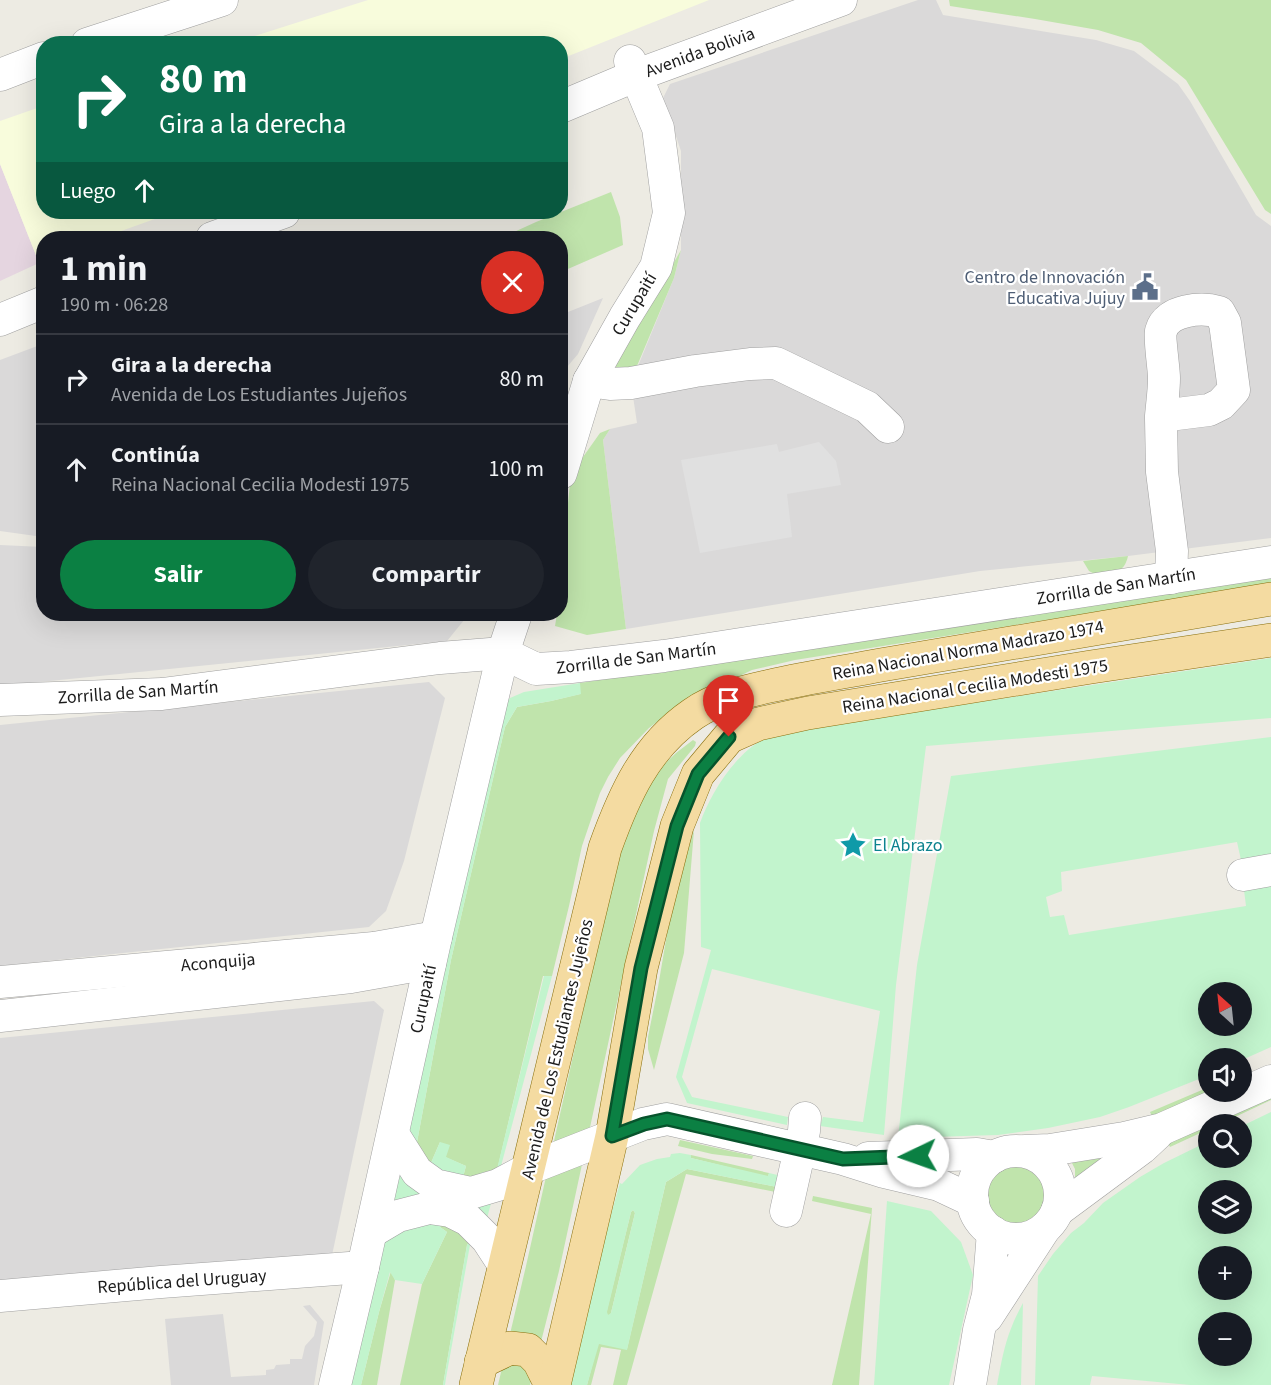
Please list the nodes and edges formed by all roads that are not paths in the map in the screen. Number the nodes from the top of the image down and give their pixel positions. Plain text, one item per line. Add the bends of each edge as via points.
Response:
1 (222, 0) edge
2 (797, 0) edge
3 (841, 0) edge
4 (112, 36) edge
5 (36, 61) edge
6 (633, 68) junction
7 (0, 75) edge
8 (568, 88) edge
9 (568, 103) edge
10 (265, 219) edge
11 (231, 231) edge
12 (36, 305) edge
13 (0, 320) edge
14 (589, 381) junction
15 (1161, 416) dead end
16 (888, 427) dead end
17 (568, 450) edge
18 (1271, 562) edge
19 (1171, 578) junction
20 (1271, 599) edge
21 (514, 621) edge
22 (1271, 639) edge
23 (503, 653) junction
24 (0, 700) edge
25 (674, 728) joint
26 (433, 950) junction
27 (0, 982) edge
28 (0, 1016) edge
29 (1271, 1081) edge
30 (1162, 1129) junction
31 (803, 1133) junction
32 (393, 1134) junction
33 (612, 1136) junction
34 (1024, 1152) junction
35 (994, 1157) junction
36 (843, 1159) junction
37 (528, 1169) junction
38 (973, 1201) junction
39 (786, 1211) dead end
40 (1051, 1219) junction
41 (371, 1232) junction
42 (993, 1232) junction
43 (504, 1264) junction
44 (363, 1267) junction
45 (0, 1296) edge
46 (979, 1330) junction
47 (479, 1374) edge
48 (335, 1385) edge
49 (553, 1385) edge
50 (970, 1385) edge

1 - 4 street
2 - 6 street, Avenida Bolivia
3 - 6 street, Avenida Bolivia
5 - 7 street
6 - 8 street, Avenida Bolivia
6 - 9 street, Avenida Bolivia
6 - 14 street, Curupaití via 658,128 669,213 656,267
10 - 11 street
12 - 13 street
14 - 16 street via 631,383 695,371 776,363 867,407
14 - 17 street, Curupaití
15 - 19 street via 1161,472 1172,550
18 - 19 street, Zorrilla de San Martín
19 - 23 street, Zorrilla de San Martín via 571,667 537,669
20 - 25 main road, Reina Nacional Norma Madrazo 1974 via 790,682 728,696 695,712
21 - 23 street, Curupaití
22 - 33 main road, Reina Nacional Cecilia Modesti 1975 via 832,709 758,724 729,737 698,774 677,826 641,968
23 - 24 street, Zorrilla de San Martín via 162,694
23 - 26 street, Curupaití
25 - 37 main road, Avenida de Los Estudiantes Jujeños via 632,783 605,848
26 - 27 street, Aconquija via 374,948
26 - 28 street, Aconquija via 351,977
26 - 32 street, Curupaití
29 - 30 street
30 - 34 street
30 - 40 street
31 - 33 street via 667,1119
31 - 36 street
31 - 39 street
32 - 37 street via 417,1172 435,1185 471,1192 498,1185
32 - 41 street, Curupaití
33 - 37 street
33 - 49 main road
34 - 35 street
34 - 40 street via 1047,1163 1060,1185 1060,1198
35 - 36 street via 977,1154
35 - 38 street via 979,1171 972,1190
36 - 38 street via 939,1185
37 - 43 main road, Avenida de Los Estudiantes Jujeños
38 - 42 street via 979,1219
40 - 42 street via 1033,1235 1020,1238
40 - 46 street
41 - 43 street via 398,1216 429,1208 450,1211 468,1220
41 - 44 street, Curupaití
42 - 46 street via 988,1295
43 - 47 main road, Avenida de Los Estudiantes Jujeños
44 - 45 street, República del Uruguay
44 - 48 street, Curupaití
46 - 50 street
47 - 49 main road via 510,1348 528,1350 539,1360

